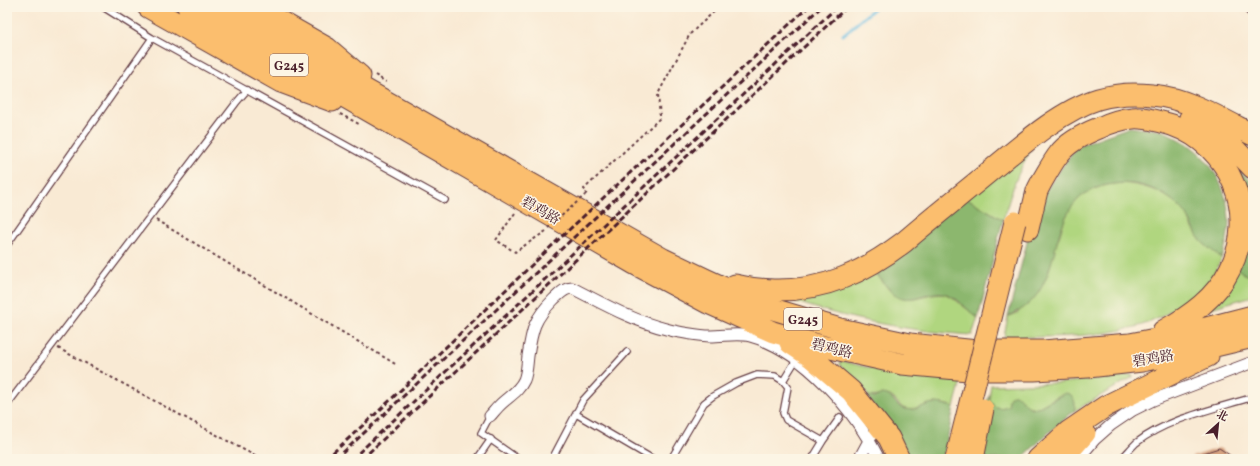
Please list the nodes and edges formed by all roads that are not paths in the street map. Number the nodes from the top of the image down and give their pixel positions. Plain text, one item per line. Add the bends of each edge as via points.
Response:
1 (103, 7) edge
2 (148, 7) edge
3 (188, 7) edge
4 (220, 7) edge
5 (255, 7) edge
6 (1244, 7) edge
7 (1253, 14) edge
8 (152, 38) junction
9 (247, 90) junction
10 (394, 116) junction
11 (1253, 136) edge
12 (1253, 168) edge
13 (445, 200) dead end
14 (1022, 225) junction
15 (7, 245) edge
16 (704, 279) junction
17 (1253, 316) edge
18 (773, 332) junction
19 (1253, 337) edge
20 (1130, 344) junction
21 (627, 352) dead end
22 (796, 360) junction
23 (1253, 362) edge
24 (783, 381) junction
25 (1253, 397) edge
26 (7, 405) edge
27 (576, 414) junction
28 (490, 416) joint
29 (840, 417) dead end
30 (874, 432) junction
31 (491, 439) junction
32 (823, 441) junction
33 (1047, 457) edge
34 (477, 459) edge
35 (518, 459) edge
36 (552, 459) edge
37 (653, 459) edge
38 (671, 459) edge
39 (812, 459) edge
40 (859, 459) edge
41 (879, 459) edge
42 (899, 459) edge
43 (956, 459) edge
44 (972, 459) edge
45 (1078, 459) edge
46 (1121, 459) edge

1 - 8 lane
2 - 10 highway via 281,82
3 - 10 highway, G245
4 - 10 highway, G245
5 - 10 highway via 327,48
6 - 7 lane
8 - 9 lane
8 - 15 lane
9 - 13 lane
9 - 26 lane
10 - 16 highway, 碧鸡路 / G245
10 - 18 highway, 碧鸡路 / G245 via 633,263 708,303
11 - 16 highway via 1192,105 1173,99 1134,94 1098,99 1039,132 884,257 863,269 810,288 755,289
12 - 14 highway via 1231,145 1195,120 1165,108 1131,105 1116,108 1084,119 1050,146 1027,184
14 - 20 highway via 1038,189 1059,154 1080,136 1108,124 1135,118 1164,122 1192,135 1216,155 1234,184 1242,218 1241,236 1230,270 1209,299 1196,311 1161,332
14 - 43 highway, bridge
14 - 44 highway, bridge
16 - 20 highway, 碧鸡路 / G245 via 766,307 840,329 910,344 977,351 1043,351
17 - 20 highway, 碧鸡路 / G245
18 - 19 highway, 碧鸡路 / G245 via 902,364 968,370 1034,370 1096,366 1157,358
18 - 30 highway via 811,357 851,391
19 - 33 highway via 1146,386
21 - 27 lane via 584,400
22 - 24 lane
22 - 28 street via 768,342 749,336 709,336 660,327 634,319 572,288 567,288 545,308 534,326 524,381
22 - 30 street via 823,383 850,413
23 - 45 street via 1133,410 1094,440
24 - 32 lane via 788,387 783,413 786,420
24 - 38 lane via 774,376 757,375 736,382 713,396 704,403
25 - 46 lane via 1174,421 1136,444
27 - 36 lane
27 - 37 lane
28 - 31 lane via 481,433
29 - 32 lane
30 - 40 street
30 - 41 street
30 - 42 highway via 888,438
31 - 34 lane
31 - 35 lane
32 - 39 lane

